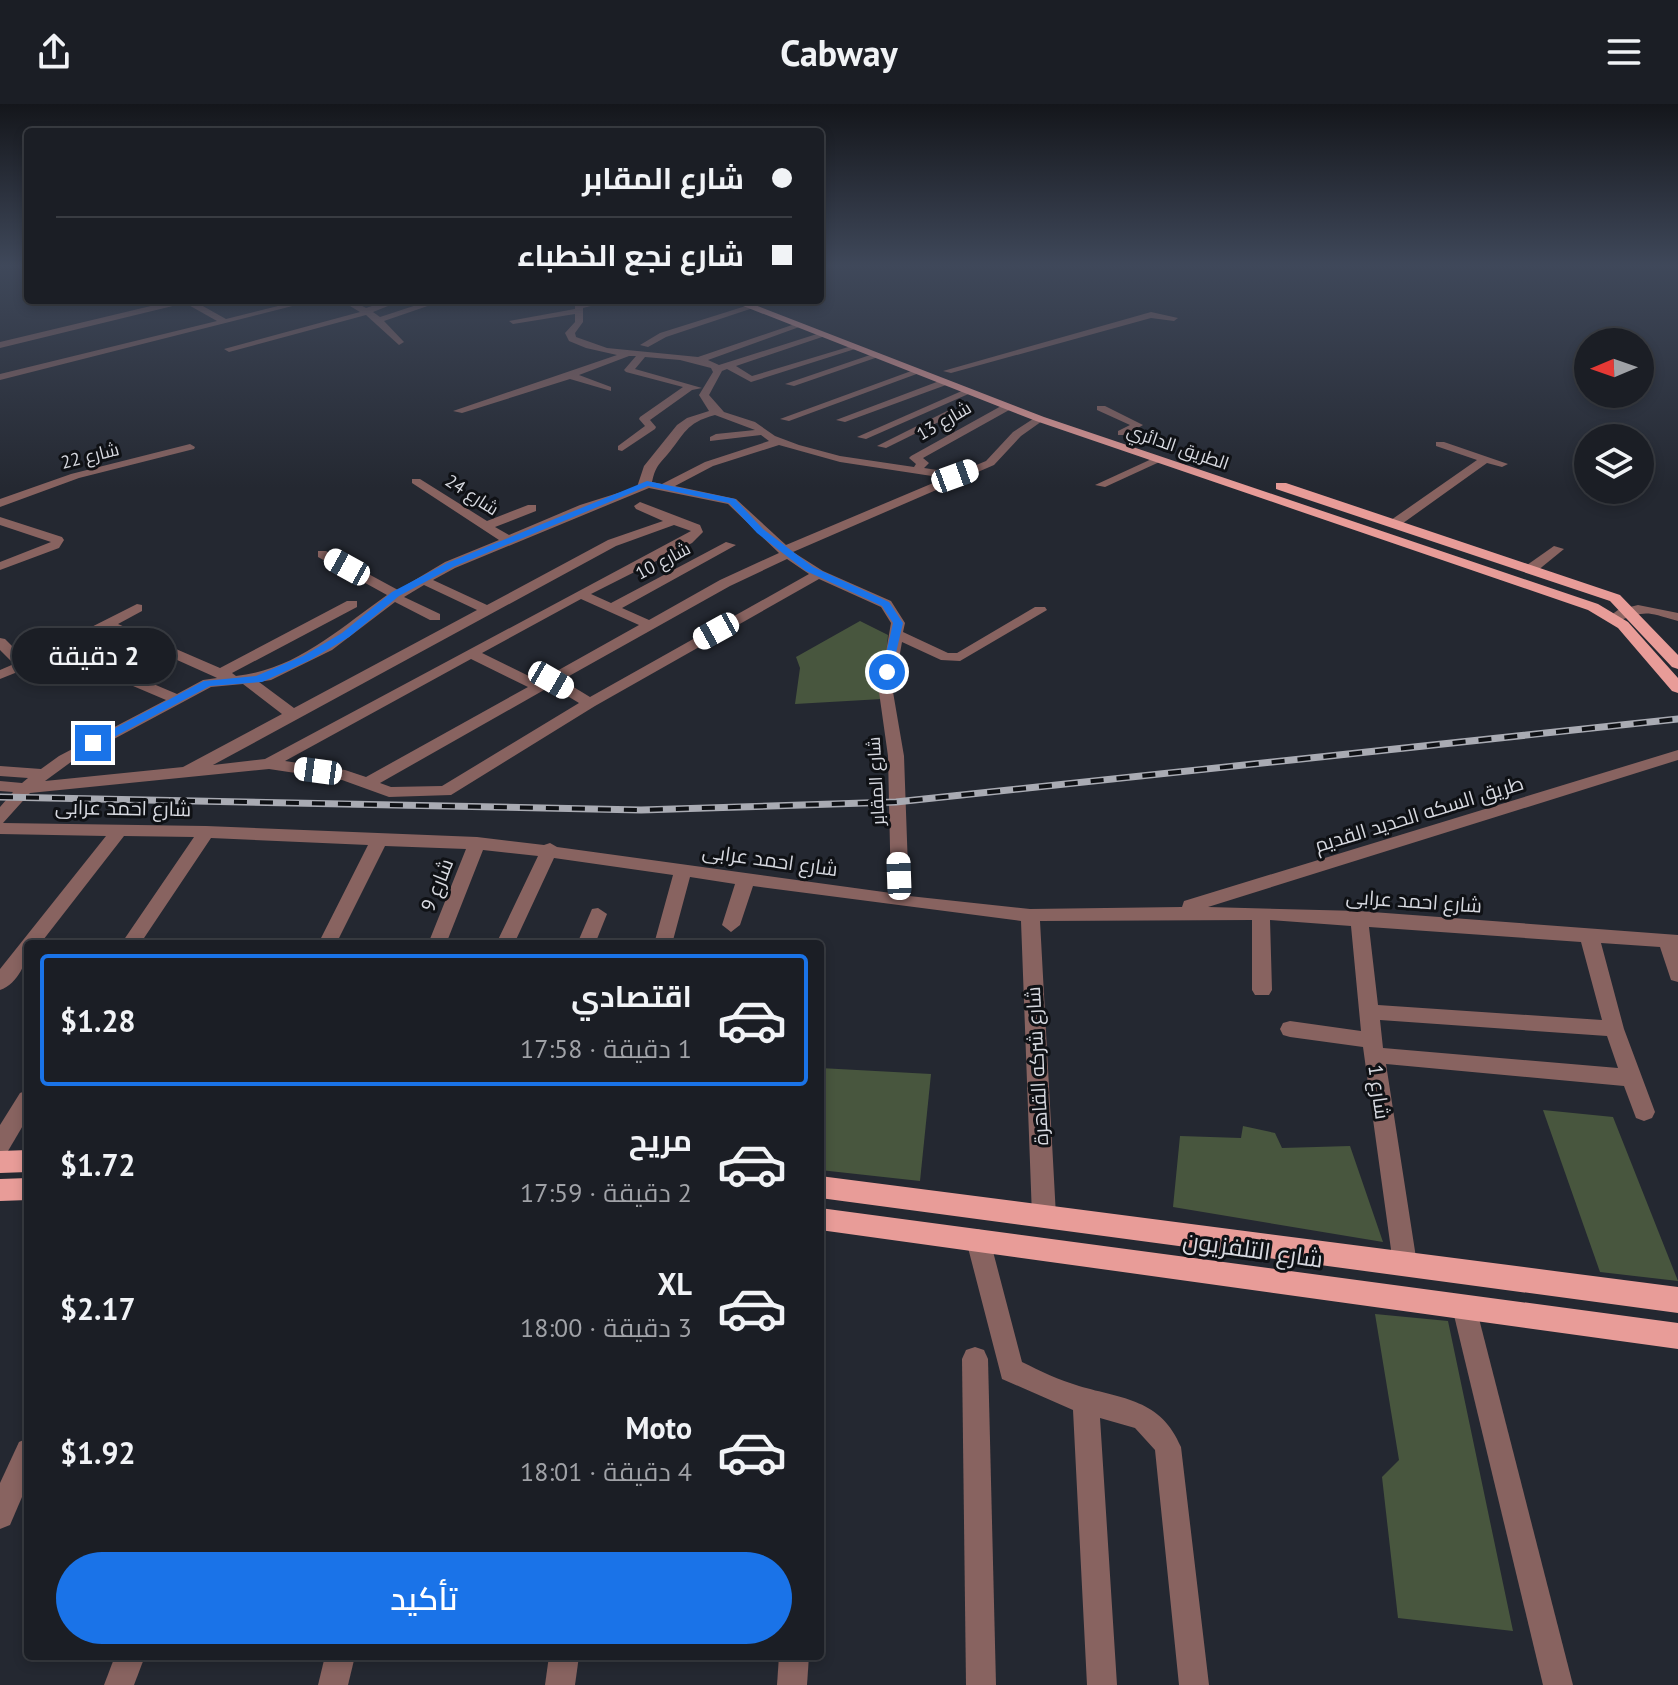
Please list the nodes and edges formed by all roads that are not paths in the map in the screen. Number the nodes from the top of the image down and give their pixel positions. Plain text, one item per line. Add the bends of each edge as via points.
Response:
1 (147, 341) edge
2 (264, 341) edge
3 (578, 341) edge
4 (655, 341) edge
5 (748, 341) edge
6 (805, 341) edge
7 (837, 341) edge
8 (863, 341) edge
9 (1065, 341) edge
10 (219, 342) dead end
11 (852, 347) junction
12 (643, 350) junction
13 (897, 352) junction
14 (625, 355) junction
15 (878, 357) junction
16 (700, 360) junction
17 (723, 368) junction
18 (917, 372) junction
19 (572, 376) junction
20 (0, 377) edge
21 (945, 377) junction
22 (790, 384) dead end
23 (690, 387) junction
24 (607, 389) dead end
25 (704, 390) junction
26 (974, 395) junction
27 (1007, 407) junction
28 (1101, 408) dead end
29 (458, 411) dead end
30 (718, 413) junction
31 (785, 419) dead end
32 (1040, 419) junction
33 (841, 420) dead end
34 (764, 431) junction
35 (699, 432) dead end
36 (1122, 433) junction
37 (862, 437) dead end
38 (714, 439) dead end
39 (779, 441) junction
40 (1440, 444) dead end
41 (882, 446) dead end
42 (190, 447) dead end
43 (622, 448) dead end
44 (1160, 459) junction
45 (1485, 459) junction
46 (1211, 463) junction
47 (685, 464) dead end
48 (709, 464) junction
49 (1502, 464) dead end
50 (917, 470) junction
51 (1196, 472) junction
52 (955, 476) junction
53 (416, 481) dead end
54 (1101, 485) dead end
55 (654, 486) junction
56 (0, 503) edge
57 (640, 506) dead end
58 (532, 508) dead end
59 (0, 521) edge
60 (674, 521) junction
61 (1395, 523) junction
62 (486, 526) junction
63 (508, 540) junction
64 (730, 545) dead end
65 (1558, 549) dead end
66 (786, 552) junction
67 (322, 554) dead end
68 (0, 566) edge
69 (1532, 568) junction
70 (818, 574) junction
71 (423, 580) junction
72 (580, 594) junction
73 (394, 595) junction
74 (352, 604) dead end
75 (137, 608) dead end
76 (612, 608) junction
77 (1629, 608) junction
78 (488, 610) junction
79 (1040, 610) dead end
80 (435, 617) dead end
81 (1678, 617) edge
82 (1614, 618) junction
83 (105, 623) junction
84 (649, 625) junction
85 (897, 634) junction
86 (0, 642) edge
87 (60, 650) junction
88 (473, 654) junction
89 (1678, 664) edge
90 (24, 666) junction
91 (0, 675) edge
92 (233, 678) junction
93 (545, 684) junction
94 (1678, 688) edge
95 (177, 699) junction
96 (590, 703) junction
97 (293, 715) junction
98 (1678, 755) edge
99 (269, 764) junction
100 (0, 771) edge
101 (185, 773) junction
102 (42, 774) junction
103 (369, 782) junction
104 (0, 786) edge
105 (25, 788) junction
106 (0, 818) edge
107 (0, 828) edge
108 (120, 830) junction
109 (206, 832) junction
110 (380, 839) junction
111 (477, 843) junction
112 (550, 849) junction
113 (683, 869) junction
114 (746, 879) junction
115 (900, 901) junction
116 (1172, 912) junction
117 (1261, 913) junction
118 (598, 914) dead end
119 (1030, 915) junction
120 (1359, 918) junction
121 (731, 925) dead end
122 (1589, 935) junction
123 (35, 940) edge
124 (133, 940) edge
125 (329, 940) edge
126 (439, 940) edge
127 (507, 940) edge
128 (588, 940) edge
129 (664, 940) edge
130 (1673, 942) edge
131 (24, 954) edge
132 (1678, 975) edge
133 (0, 983) edge
134 (1262, 990) dead end
135 (1369, 1012) junction
136 (1290, 1029) dead end
137 (1614, 1029) junction
138 (1373, 1048) junction
139 (1631, 1078) junction
140 (24, 1105) edge
141 (1644, 1112) dead end
142 (0, 1144) edge
143 (24, 1161) edge
144 (0, 1162) edge
145 (824, 1188) edge
146 (24, 1189) edge
147 (0, 1190) edge
148 (1044, 1216) junction
149 (824, 1220) edge
150 (978, 1240) junction
151 (1405, 1264) junction
152 (1678, 1300) edge
153 (1464, 1307) junction
154 (1678, 1336) edge
155 (975, 1359) dead end
156 (1086, 1401) junction
157 (24, 1460) edge
158 (0, 1515) edge
159 (128, 1660) edge
160 (339, 1660) edge
161 (563, 1660) edge
162 (794, 1660) edge
163 (119, 1685) edge
164 (333, 1685) edge
165 (560, 1685) edge
166 (792, 1685) edge
167 (981, 1685) edge
168 (1102, 1685) edge
169 (1194, 1685) edge
170 (1558, 1685) edge

1 - 20 street
2 - 10 street via 231,350
3 - 14 street
4 - 12 street
5 - 16 street
6 - 17 street
7 - 11 main road, الطريق الدائري
8 - 13 main road, الطريق الدائري
9 - 21 street
11 - 15 main road, الطريق الدائري
11 - 17 street via 754,379
12 - 14 street
12 - 16 street
12 - 23 street via 629,370
13 - 15 main road
13 - 21 main road, الطريق الدائري
14 - 19 street
15 - 18 main road, الطريق الدائري
15 - 22 street
16 - 17 street
17 - 25 street
18 - 21 main road, الطريق الدائري
18 - 31 street
19 - 24 street
19 - 29 street
21 - 26 main road, الطريق الدائري
21 - 33 street
21 - 36 main road, الطريق الدائري
23 - 25 street
23 - 43 street via 644,419 651,427
25 - 30 street via 705,401
26 - 27 main road, الطريق الدائري
26 - 37 street
26 - 41 street
27 - 32 main road, الطريق الدائري
27 - 50 street, شارع 13 via 915,458 923,463
28 - 36 street via 1138,425
30 - 34 street
30 - 35 street
30 - 55 street via 674,431 652,463
32 - 44 main road, الطريق الدائري
32 - 52 street via 990,463
34 - 38 street
34 - 39 street
36 - 46 main road, الطريق الدائري
39 - 48 street
39 - 50 street
40 - 45 street
42 - 56 street, شارع 22 via 75,476
44 - 51 main road, الطريق الدائري
44 - 54 street
45 - 49 street
45 - 61 street
46 - 51 main road
46 - 61 main road, الطريق الدائري
47 - 48 street via 694,459
48 - 55 street
50 - 52 street
51 - 82 main road, الطريق الدائري via 1581,602
52 - 66 street
53 - 62 street, شارع 24
55 - 63 street
55 - 66 street via 732,501
57 - 60 street
58 - 62 street
59 - 68 street via 58,540
60 - 72 street via 691,524 697,532
60 - 78 street via 612,543
61 - 69 main road, الطريق الدائري
62 - 63 street, شارع 24
63 - 71 street
64 - 76 street, شارع 10
65 - 69 street
66 - 70 street
66 - 84 street
67 - 73 street
69 - 77 main road, الطريق الدائري via 1606,594
70 - 85 street via 886,604 898,623
70 - 96 street
71 - 73 street
71 - 78 street
72 - 76 street
72 - 88 street
73 - 80 street
73 - 92 street via 327,647 266,677
74 - 92 street
75 - 83 street
76 - 84 street
77 - 81 street, الطريق الدائري via 1642,606
77 - 82 street
77 - 89 main road, الطريق الدائري
78 - 97 street
79 - 85 street via 960,657 946,657
82 - 94 main road, الطريق الدائري
83 - 87 street
83 - 92 street
84 - 93 street
85 - 115 street, شارع المقابر via 886,692 896,756
86 - 90 street
87 - 90 street
87 - 95 street
88 - 93 street
88 - 99 street
90 - 91 street
92 - 95 street via 208,683
92 - 97 street
93 - 96 street
93 - 103 street
95 - 102 street
96 - 103 street via 445,791 389,792
97 - 101 street
98 - 116 street, طريق السكه الحديد القديم
99 - 101 street
99 - 103 street
100 - 102 street
101 - 105 street
102 - 105 street
104 - 105 street
105 - 106 street
107 - 108 street, شارع احمد عرابى
108 - 109 street, شارع احمد عرابى
108 - 123 street
109 - 110 street, شارع احمد عرابى
109 - 124 street
110 - 111 street, شارع احمد عرابى
110 - 125 street
111 - 112 street, شارع احمد عرابى
111 - 126 street, شارع 9
112 - 113 street, شارع احمد عرابى
112 - 127 street
113 - 114 street, شارع احمد عرابى
113 - 129 street
114 - 115 street, شارع احمد عرابى
114 - 121 street
115 - 119 street, شارع احمد عرابى
116 - 117 street, شارع احمد عرابى
116 - 119 street, شارع احمد عرابى
117 - 120 street, شارع احمد عرابى
117 - 134 street
118 - 128 street
119 - 148 street, شارع شركه القاهرة
120 - 122 street, شارع احمد عرابى
120 - 135 street, شارع 1
122 - 130 street, شارع احمد عرابى
122 - 137 street
130 - 132 street
131 - 133 street
135 - 137 street
135 - 138 street, شارع 1
136 - 138 street
137 - 139 street
138 - 139 street
138 - 151 street, شارع 1
139 - 141 street
140 - 142 street
143 - 144 main road
145 - 148 main road, شارع التلفزيون
146 - 147 main road
148 - 151 main road, شارع التلفزيون
149 - 150 main road, شارع التلفزيون
150 - 153 main road, شارع التلفزيون
150 - 156 street via 1011,1370
151 - 152 main road, شارع التلفزيون
153 - 154 main road, شارع التلفزيون
153 - 170 street
155 - 167 street
156 - 168 street
156 - 169 street via 1149,1419 1168,1447
157 - 158 street
159 - 163 street
160 - 164 street
161 - 165 street
162 - 166 street

